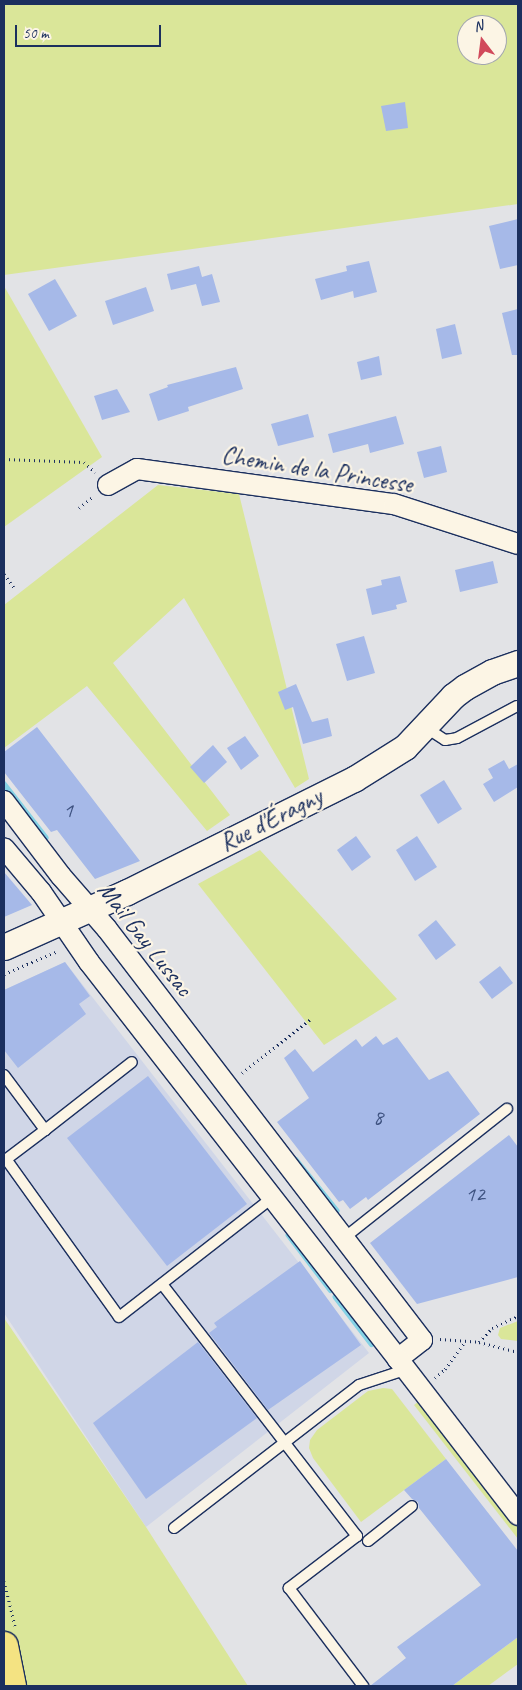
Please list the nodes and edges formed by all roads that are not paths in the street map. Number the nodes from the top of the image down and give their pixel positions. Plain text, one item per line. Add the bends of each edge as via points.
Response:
1 (108, 485) road end
2 (518, 544) edge
3 (518, 663) edge
4 (516, 706) dead end
5 (424, 727) junction
6 (4, 801) edge
7 (4, 848) edge
8 (88, 908) junction
9 (60, 921) junction
10 (4, 947) edge
11 (132, 1062) dead end
12 (4, 1075) edge
13 (507, 1109) dead end
14 (246, 1110) junction
15 (45, 1130) junction
16 (222, 1131) junction
17 (5, 1160) edge
18 (272, 1198) junction
19 (344, 1238) junction
20 (318, 1258) junction
21 (162, 1284) junction
22 (402, 1365) junction
23 (285, 1442) junction
24 (412, 1506) dead end
25 (518, 1515) edge
26 (174, 1528) dead end
27 (368, 1541) dead end
28 (4, 1646) edge
29 (12, 1686) edge
30 (363, 1686) edge

1 - 2 street, Chemin de la Princesse via 137,469 394,504
3 - 5 street, Rue d'Éragny via 492,672 465,687
4 - 5 lane via 457,738 445,740
5 - 8 street, Rue d'Éragny via 404,747 354,778 127,892
6 - 8 street, Mail Gay Lussac
7 - 9 street via 41,892
8 - 9 street, Rue d'Éragny
8 - 14 street, Mail Gay Lussac
9 - 10 street, Rue d'Éragny
9 - 16 street
11 - 15 lane
12 - 15 lane
13 - 19 lane
14 - 16 street
14 - 19 street, Mail Gay Lussac
15 - 17 lane
16 - 18 street
17 - 21 lane via 119,1317
18 - 20 street
18 - 21 lane
19 - 20 street
19 - 22 street, Mail Gay Lussac via 422,1340
20 - 22 street
21 - 23 lane
22 - 23 lane via 359,1385
22 - 25 street
23 - 26 lane
23 - 30 lane via 357,1536 289,1588
24 - 27 lane
28 - 29 main road

